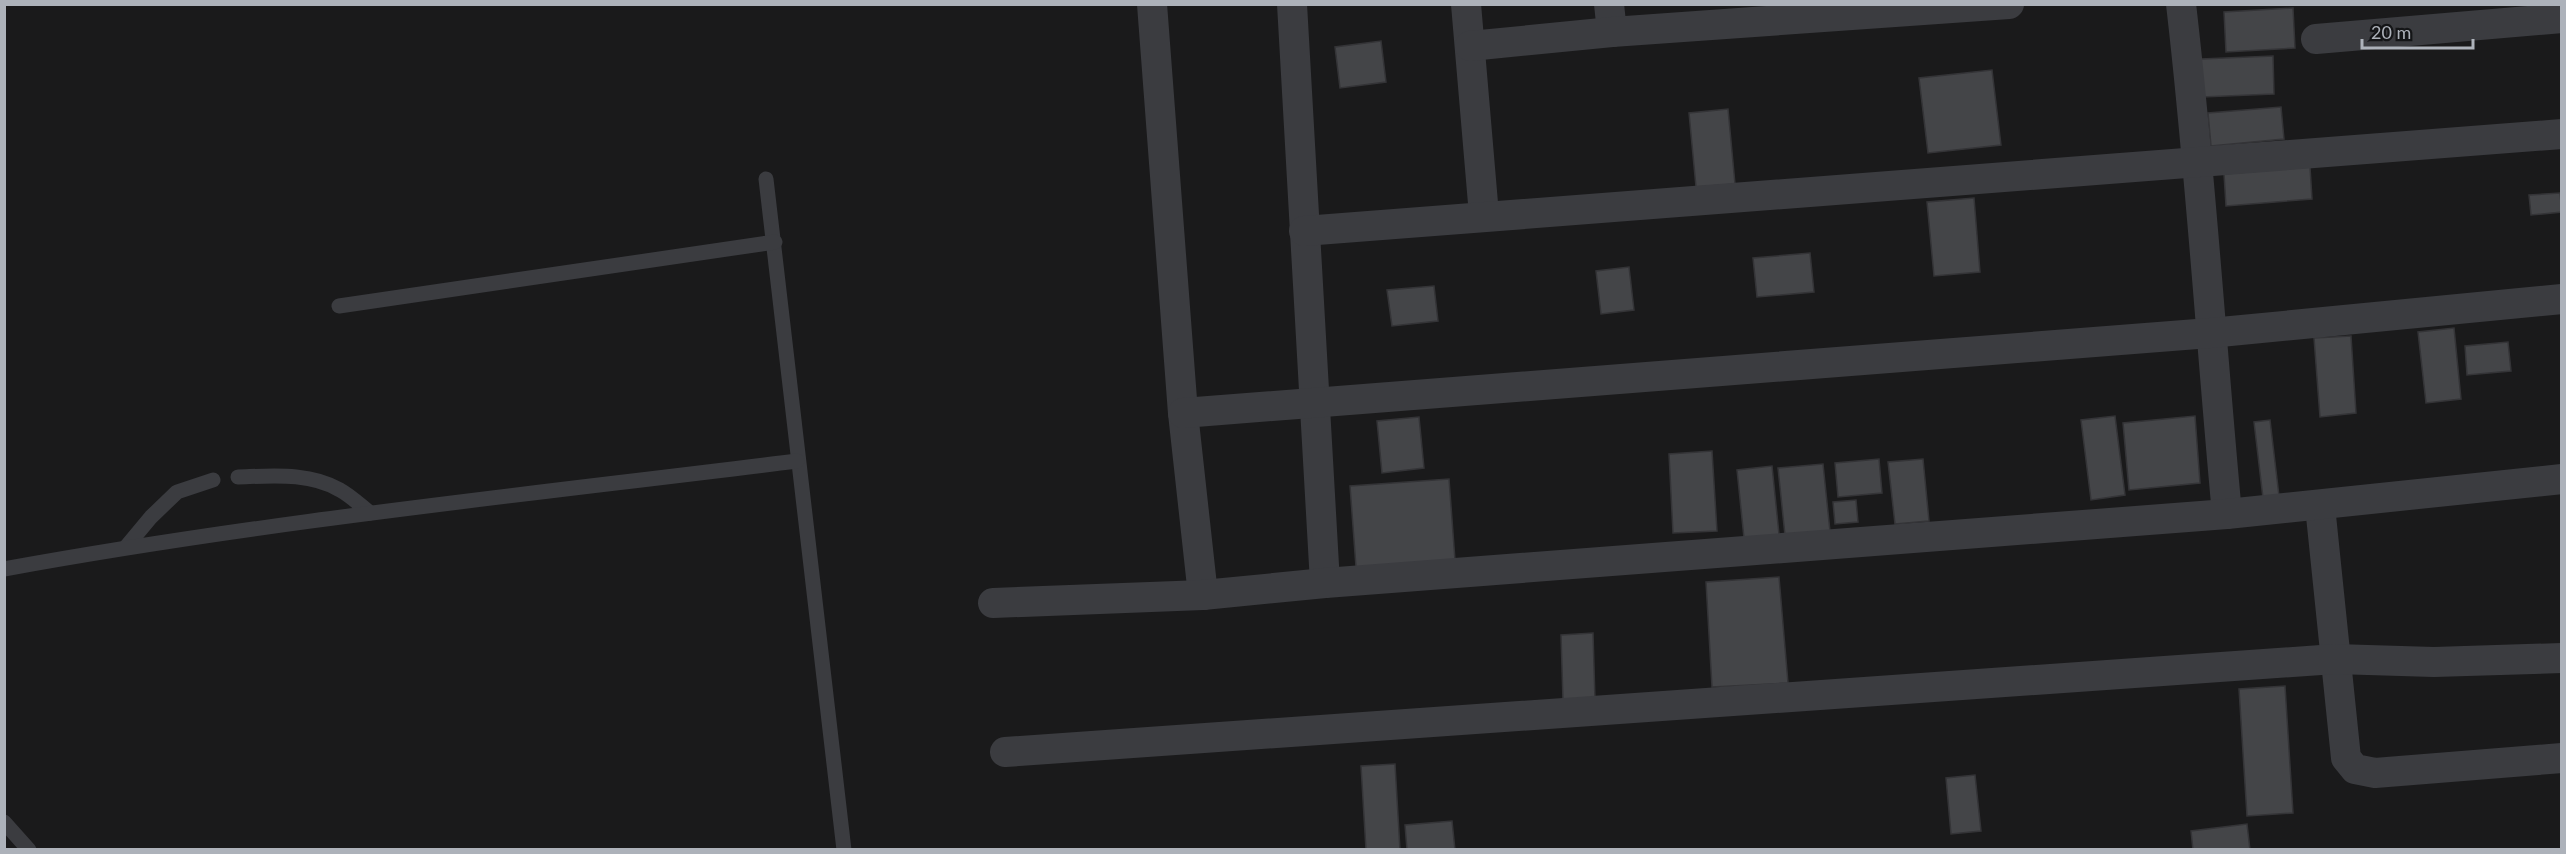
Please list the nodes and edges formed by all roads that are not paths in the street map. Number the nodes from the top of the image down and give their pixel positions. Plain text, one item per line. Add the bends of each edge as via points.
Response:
1 (1152, 4) edge
2 (1292, 4) edge
3 (1466, 4) edge
4 (2009, 4) edge
5 (2181, 4) edge
6 (1610, 18) edge
7 (2562, 18) edge
8 (2316, 39) dead end
9 (1470, 46) junction
10 (2562, 134) edge
11 (2199, 163) junction
12 (766, 179) dead end
13 (1484, 215) junction
14 (1304, 231) junction
15 (775, 242) junction
16 (2562, 299) edge
17 (339, 306) dead end
18 (2210, 333) junction
19 (1316, 402) junction
20 (1184, 413) junction
21 (798, 461) junction
22 (238, 477) dead end
23 (2562, 479) edge
24 (213, 480) dead end
25 (2320, 506) junction
26 (370, 513) junction
27 (2227, 514) junction
28 (126, 547) junction
29 (4, 569) edge
30 (1325, 583) junction
31 (1203, 595) junction
32 (993, 603) dead end
33 (2562, 658) edge
34 (2335, 659) junction
35 (1005, 752) dead end
36 (2562, 758) edge
37 (4, 822) edge
38 (29, 849) edge
39 (844, 849) edge

1 - 20 street
2 - 14 street
3 - 9 street
4 - 6 street
5 - 11 street
6 - 9 street
7 - 8 street
9 - 13 street
10 - 11 street
11 - 13 street
11 - 18 street
12 - 15 lane
13 - 14 street
14 - 19 street
15 - 17 lane
15 - 21 lane
16 - 18 street
18 - 19 street
18 - 27 street
19 - 20 street
19 - 30 street
20 - 31 street
21 - 26 lane
21 - 39 lane
22 - 26 lane via 289,476 325,482
23 - 25 street
24 - 28 lane via 177,492
25 - 27 street
25 - 34 street
26 - 28 lane
27 - 30 street
28 - 29 lane
30 - 31 street
31 - 32 street
33 - 34 street via 2434,662
34 - 35 street
34 - 36 street via 2346,758 2355,769 2375,773
37 - 38 lane

